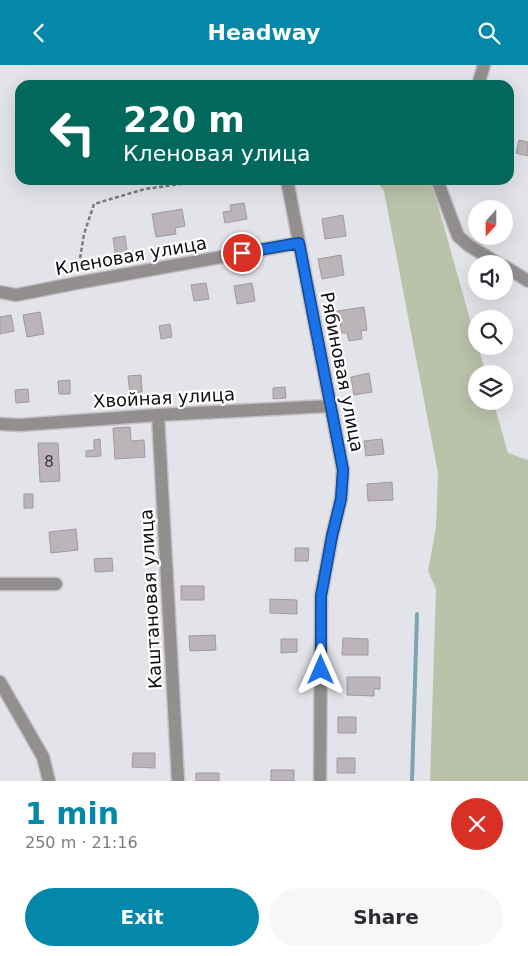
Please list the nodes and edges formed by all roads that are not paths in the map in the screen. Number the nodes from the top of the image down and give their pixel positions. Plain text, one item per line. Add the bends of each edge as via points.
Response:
1 (484, 65) edge
2 (480, 80) edge
3 (288, 185) edge
4 (439, 185) edge
5 (299, 243) junction
6 (485, 255) edge
7 (513, 272) edge
8 (528, 281) edge
9 (0, 292) edge
10 (330, 407) junction
11 (158, 415) junction
12 (0, 424) edge
13 (0, 584) edge
14 (56, 584) dead end
15 (0, 681) edge
16 (49, 781) edge
17 (178, 781) edge
18 (320, 781) edge

1 - 2 street
3 - 5 street, Рябиновая улица
4 - 6 street via 458,236
5 - 9 street, Кленовая улица via 16,295
5 - 10 street, Рябиновая улица
7 - 8 street
10 - 11 street, Хвойная улица
10 - 18 street, Рябиновая улица via 343,470 341,499 321,596
11 - 12 street, Хвойная улица
11 - 17 street, Каштановая улица
13 - 14 street
15 - 16 street via 43,757

